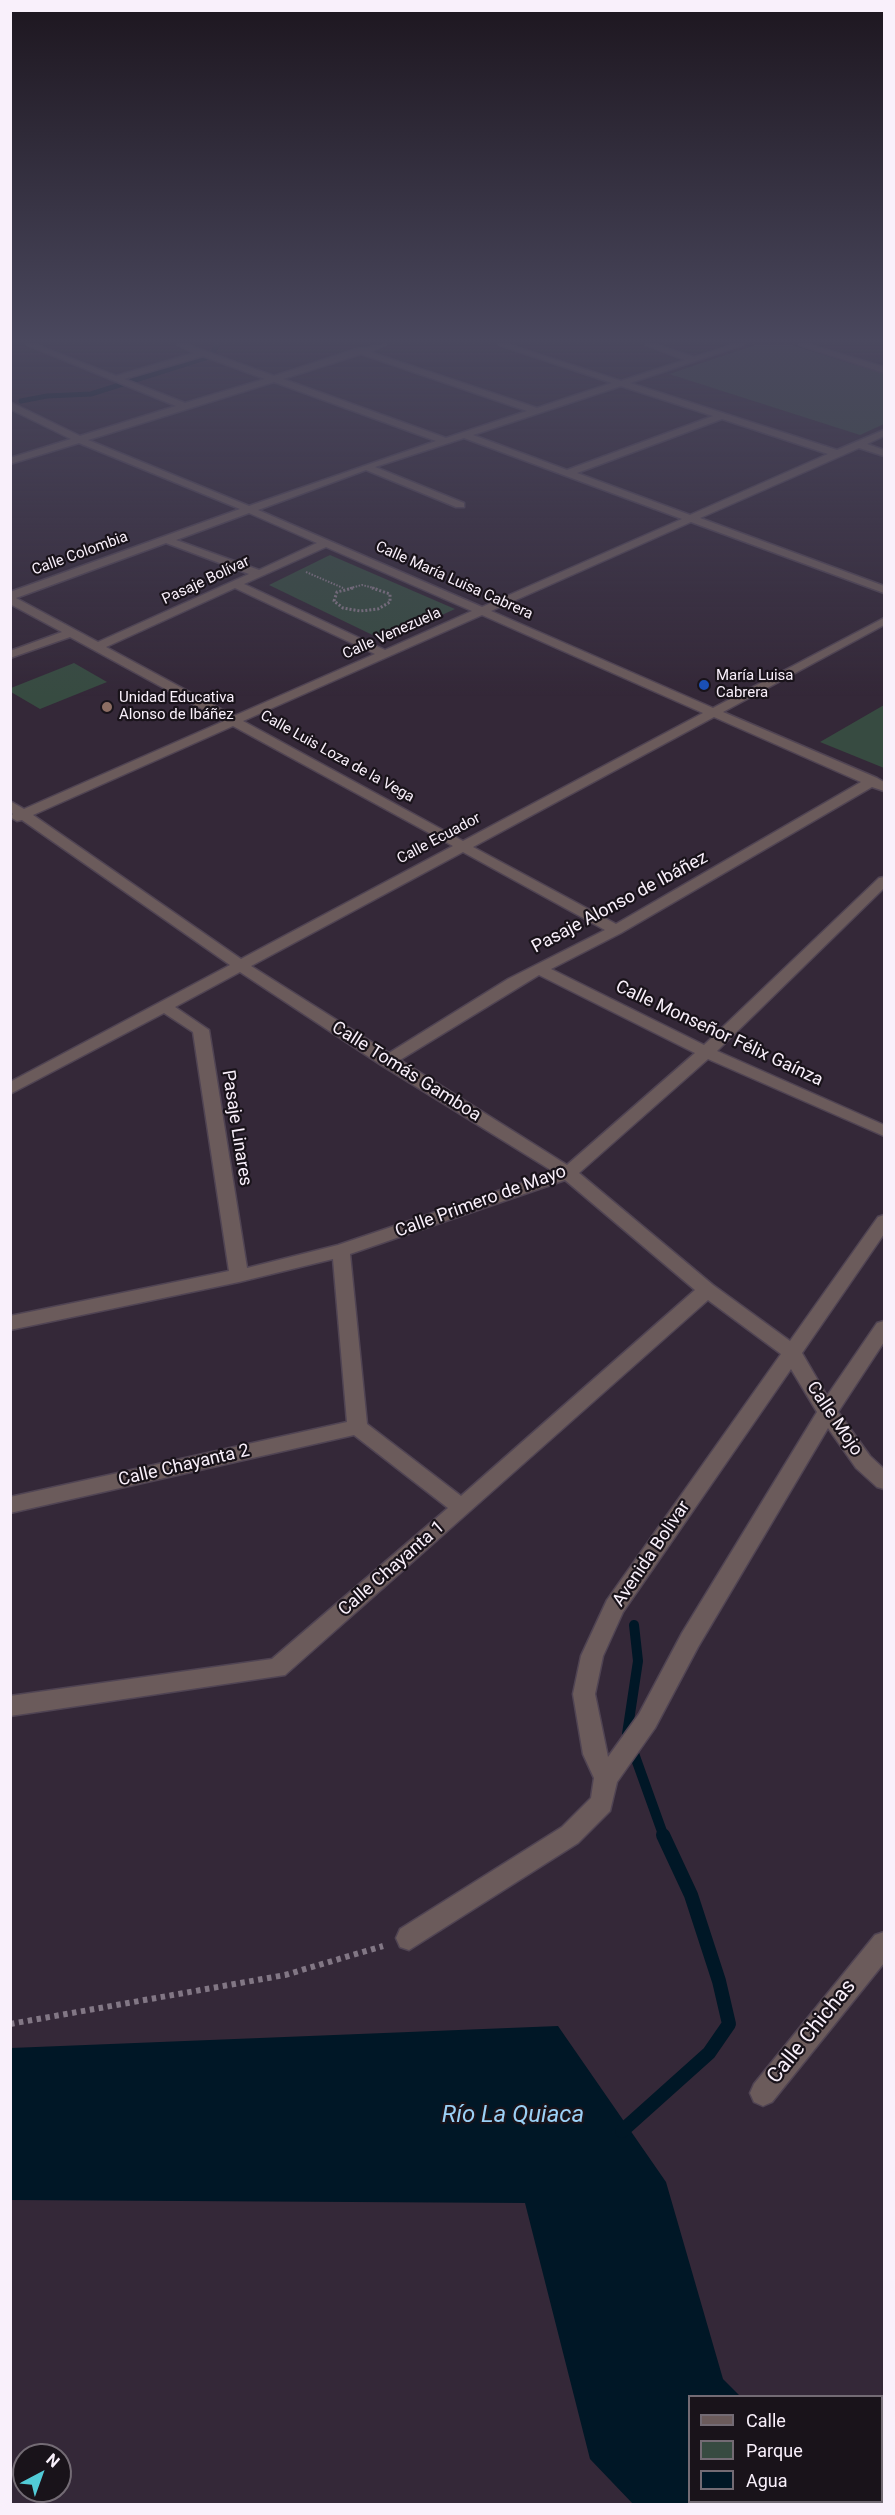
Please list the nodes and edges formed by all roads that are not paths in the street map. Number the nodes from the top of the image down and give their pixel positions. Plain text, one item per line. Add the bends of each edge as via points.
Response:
1 (136, 462) edge
2 (380, 462) edge
3 (539, 462) edge
4 (597, 462) edge
5 (819, 462) edge
6 (366, 467) junction
7 (568, 473) junction
8 (460, 505) dead end
9 (248, 508) junction
10 (690, 518) junction
11 (164, 539) junction
12 (326, 543) junction
13 (258, 573) junction
14 (235, 584) junction
15 (885, 590) edge
16 (10, 597) edge
17 (481, 612) junction
18 (885, 621) edge
19 (72, 632) junction
20 (99, 646) junction
21 (384, 654) junction
22 (10, 655) edge
23 (715, 712) junction
24 (235, 720) junction
25 (878, 784) edge
26 (15, 813) edge
27 (462, 845) junction
28 (885, 881) edge
29 (616, 930) junction
30 (239, 965) junction
31 (539, 969) junction
32 (163, 1006) junction
33 (706, 1052) junction
34 (387, 1061) junction
35 (10, 1089) edge
36 (885, 1131) edge
37 (568, 1173) junction
38 (885, 1221) edge
39 (341, 1251) junction
40 (239, 1276) junction
41 (707, 1290) junction
42 (10, 1323) edge
43 (885, 1328) edge
44 (791, 1352) junction
45 (827, 1412) junction
46 (357, 1427) junction
47 (885, 1481) edge
48 (10, 1505) edge
49 (462, 1508) junction
50 (10, 1706) edge
51 (606, 1778) junction
52 (409, 1938) road end
53 (885, 1944) edge
54 (763, 2093) dead end

1 - 9 street, Calle María Luisa Cabrera
2 - 6 street, Calle Colombia
3 - 7 street
4 - 7 street
5 - 10 street, Calle Venezuela
6 - 8 street
6 - 9 street, Calle Colombia
7 - 10 street
9 - 11 street, Calle Colombia
9 - 12 street, Calle María Luisa Cabrera
10 - 15 street
10 - 17 street, Calle Venezuela
11 - 13 street
11 - 16 street, Calle Colombia
12 - 13 street, Pasaje Bolívar
12 - 17 street, Calle María Luisa Cabrera
13 - 14 street, Pasaje Bolívar
14 - 20 street, Pasaje Bolívar
14 - 21 street
16 - 19 street, Calle Luis Loza de la Vega
17 - 21 street, Calle Venezuela
17 - 23 street, Calle María Luisa Cabrera
18 - 23 street, Calle Ecuador
19 - 20 street, Calle Luis Loza de la Vega
19 - 22 street
20 - 24 street, Calle Luis Loza de la Vega
21 - 24 street, Calle Venezuela
23 - 25 street, Calle María Luisa Cabrera
23 - 27 street, Calle Ecuador
24 - 26 street, Calle Venezuela
24 - 27 street, Calle Luis Loza de la Vega
25 - 29 street, Pasaje Alonso de Ibáñez
26 - 30 street, Calle Tomás Gamboa
27 - 29 street, Calle Luis Loza de la Vega
27 - 30 street, Calle Ecuador
28 - 33 street, Calle Primero de Mayo
29 - 31 street, Pasaje Alonso de Ibáñez
30 - 32 street, Calle Ecuador
30 - 34 street, Calle Tomás Gamboa
31 - 33 street, Calle Monseñor Félix Gaínza
31 - 34 street, Pasaje Alonso de Ibáñez
32 - 35 street, Calle Ecuador
32 - 40 street, Pasaje Linares via 201,1030
33 - 36 street, Calle Monseñor Félix Gaínza
33 - 37 street, Calle Primero de Mayo
34 - 37 street, Calle Tomás Gamboa
37 - 39 street, Calle Primero de Mayo
37 - 41 street, Calle Tomás Gamboa
38 - 44 street, Avenida Bolivar
39 - 40 street, Calle Primero de Mayo
39 - 46 street
40 - 42 street, Calle Primero de Mayo
41 - 44 street, Calle Tomás Gamboa
41 - 49 street, Calle Chayanta 1
43 - 45 street
44 - 45 street, Calle Mojo
44 - 51 street, Avenida Bolivar via 615,1606 592,1656 584,1694 595,1754
45 - 47 street, Calle Mojo via 863,1462
45 - 51 street via 690,1640 647,1721
46 - 48 street, Calle Chayanta 2
46 - 49 street
49 - 50 street, Calle Chayanta 1 via 277,1668
51 - 52 street via 602,1803 570,1835
53 - 54 street, Calle Chichas

